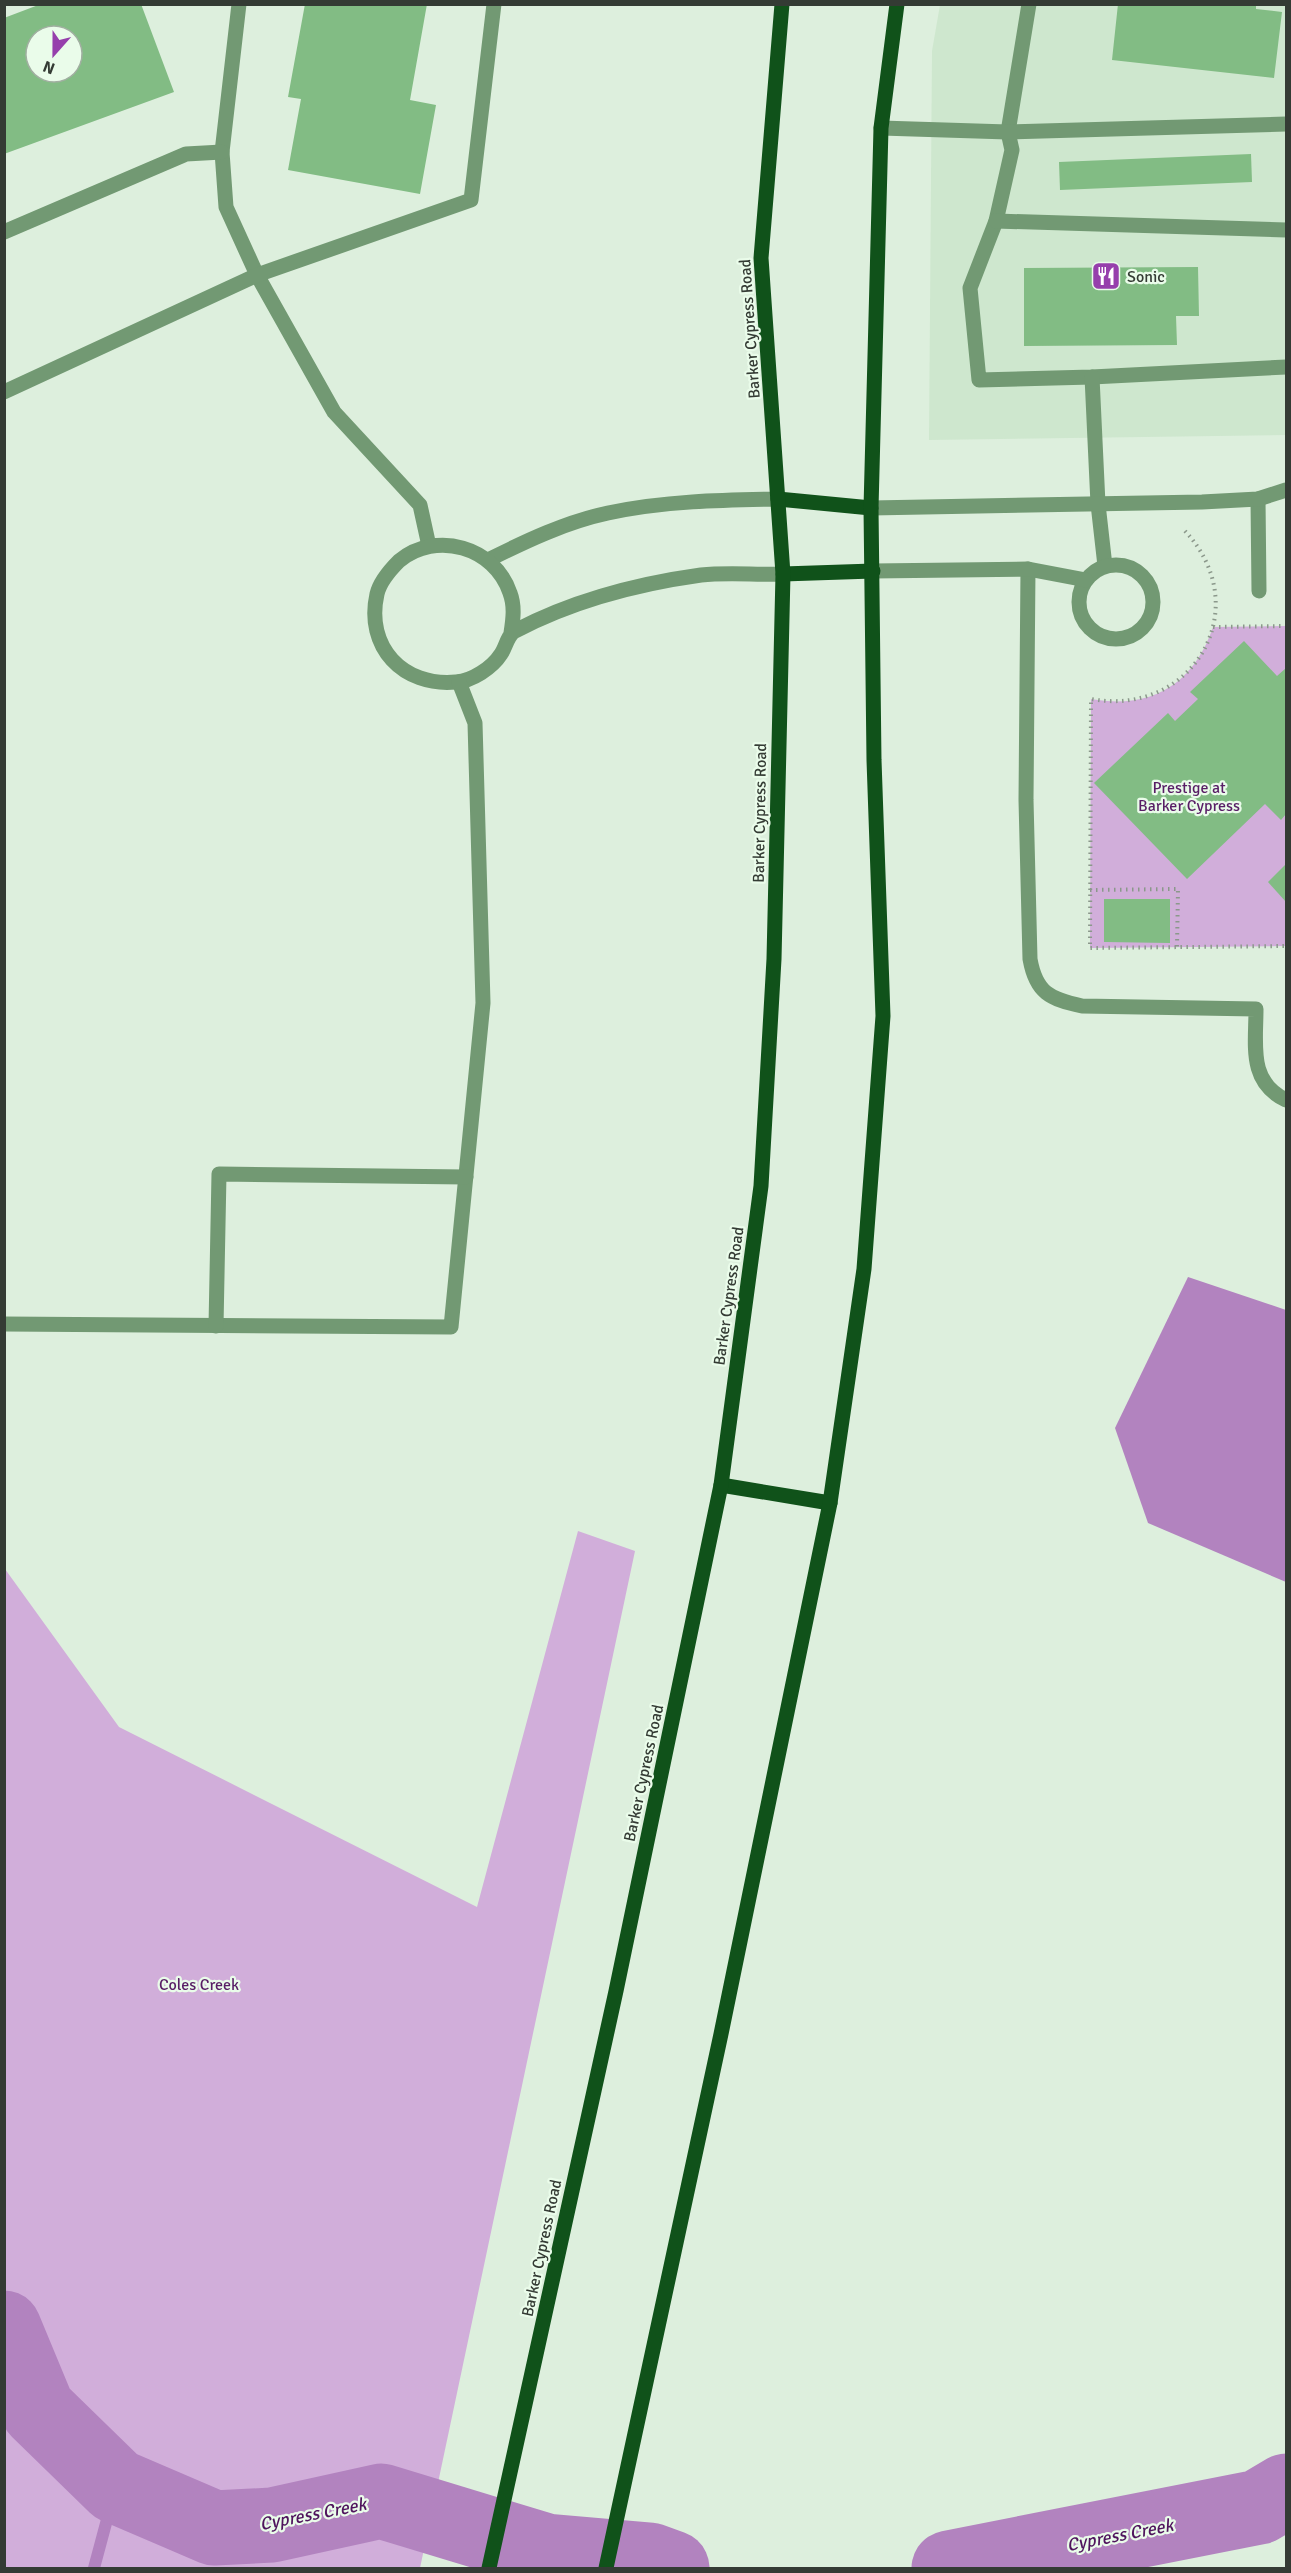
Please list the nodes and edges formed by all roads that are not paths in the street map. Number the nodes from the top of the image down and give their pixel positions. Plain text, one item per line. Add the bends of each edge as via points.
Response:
1 (239, 4) edge
2 (494, 4) edge
3 (782, 4) edge
4 (897, 4) edge
5 (1029, 4) edge
6 (1287, 124) edge
7 (881, 128) junction
8 (1008, 132) junction
9 (222, 152) junction
10 (996, 221) junction
11 (1287, 230) edge
12 (4, 232) edge
13 (257, 276) junction
14 (1287, 367) edge
15 (1092, 377) junction
16 (4, 392) edge
17 (1287, 490) edge
18 (778, 499) junction
19 (1258, 499) junction
20 (1098, 504) junction
21 (872, 508) junction
22 (429, 546) junction
23 (488, 560) junction
24 (1105, 566) junction
25 (1028, 569) junction
26 (873, 571) junction
27 (783, 574) junction
28 (1086, 580) junction
29 (1259, 591) dead end
30 (511, 633) junction
31 (459, 682) junction
32 (1287, 1100) edge
33 (466, 1177) junction
34 (4, 1324) edge
35 (216, 1326) junction
36 (721, 1485) junction
37 (830, 1503) junction
38 (489, 2568) edge
39 (606, 2568) edge

1 - 9 street
2 - 13 street via 471,200
3 - 18 main road, Barker Cypress Road via 761,258
4 - 7 main road
5 - 8 street
6 - 8 street
7 - 8 street
7 - 21 main road
8 - 10 street via 1012,150
9 - 12 street via 186,153
9 - 13 street via 226,207
10 - 11 street
10 - 15 street via 970,288 979,380
13 - 16 street
13 - 22 street via 334,412 420,505
14 - 15 street
15 - 20 street
17 - 19 street
18 - 21 main road
18 - 23 street via 694,501 608,513 533,537
18 - 27 main road, Barker Cypress Road
19 - 20 street
19 - 29 street
20 - 21 street
20 - 24 street
21 - 26 main road
22 - 23 street via 450,544 470,549
22 - 31 street via 407,555 389,571 377,592 374,616 379,640 392,661 411,676 434,683
23 - 30 street via 510,593 514,613
24 - 28 street
24 - 28 street via 1130,567 1148,584 1153,608 1141,629 1131,636 1107,638 1087,625 1079,602
25 - 26 street
25 - 28 street
25 - 32 street via 1026,800 1033,978 1044,992 1082,1006 1256,1009 1258,1069 1264,1085
26 - 27 main road
26 - 37 main road via 874,760 883,1016 864,1269
27 - 30 street via 703,575 613,592 562,608
27 - 36 main road, Barker Cypress Road via 774,959 761,1185
30 - 31 street via 500,656 482,672
31 - 33 street via 475,723 483,1004
33 - 35 street via 451,1327
33 - 35 street via 219,1174
34 - 35 street
36 - 37 main road
36 - 38 main road, Barker Cypress Road via 616,1991
37 - 39 main road

